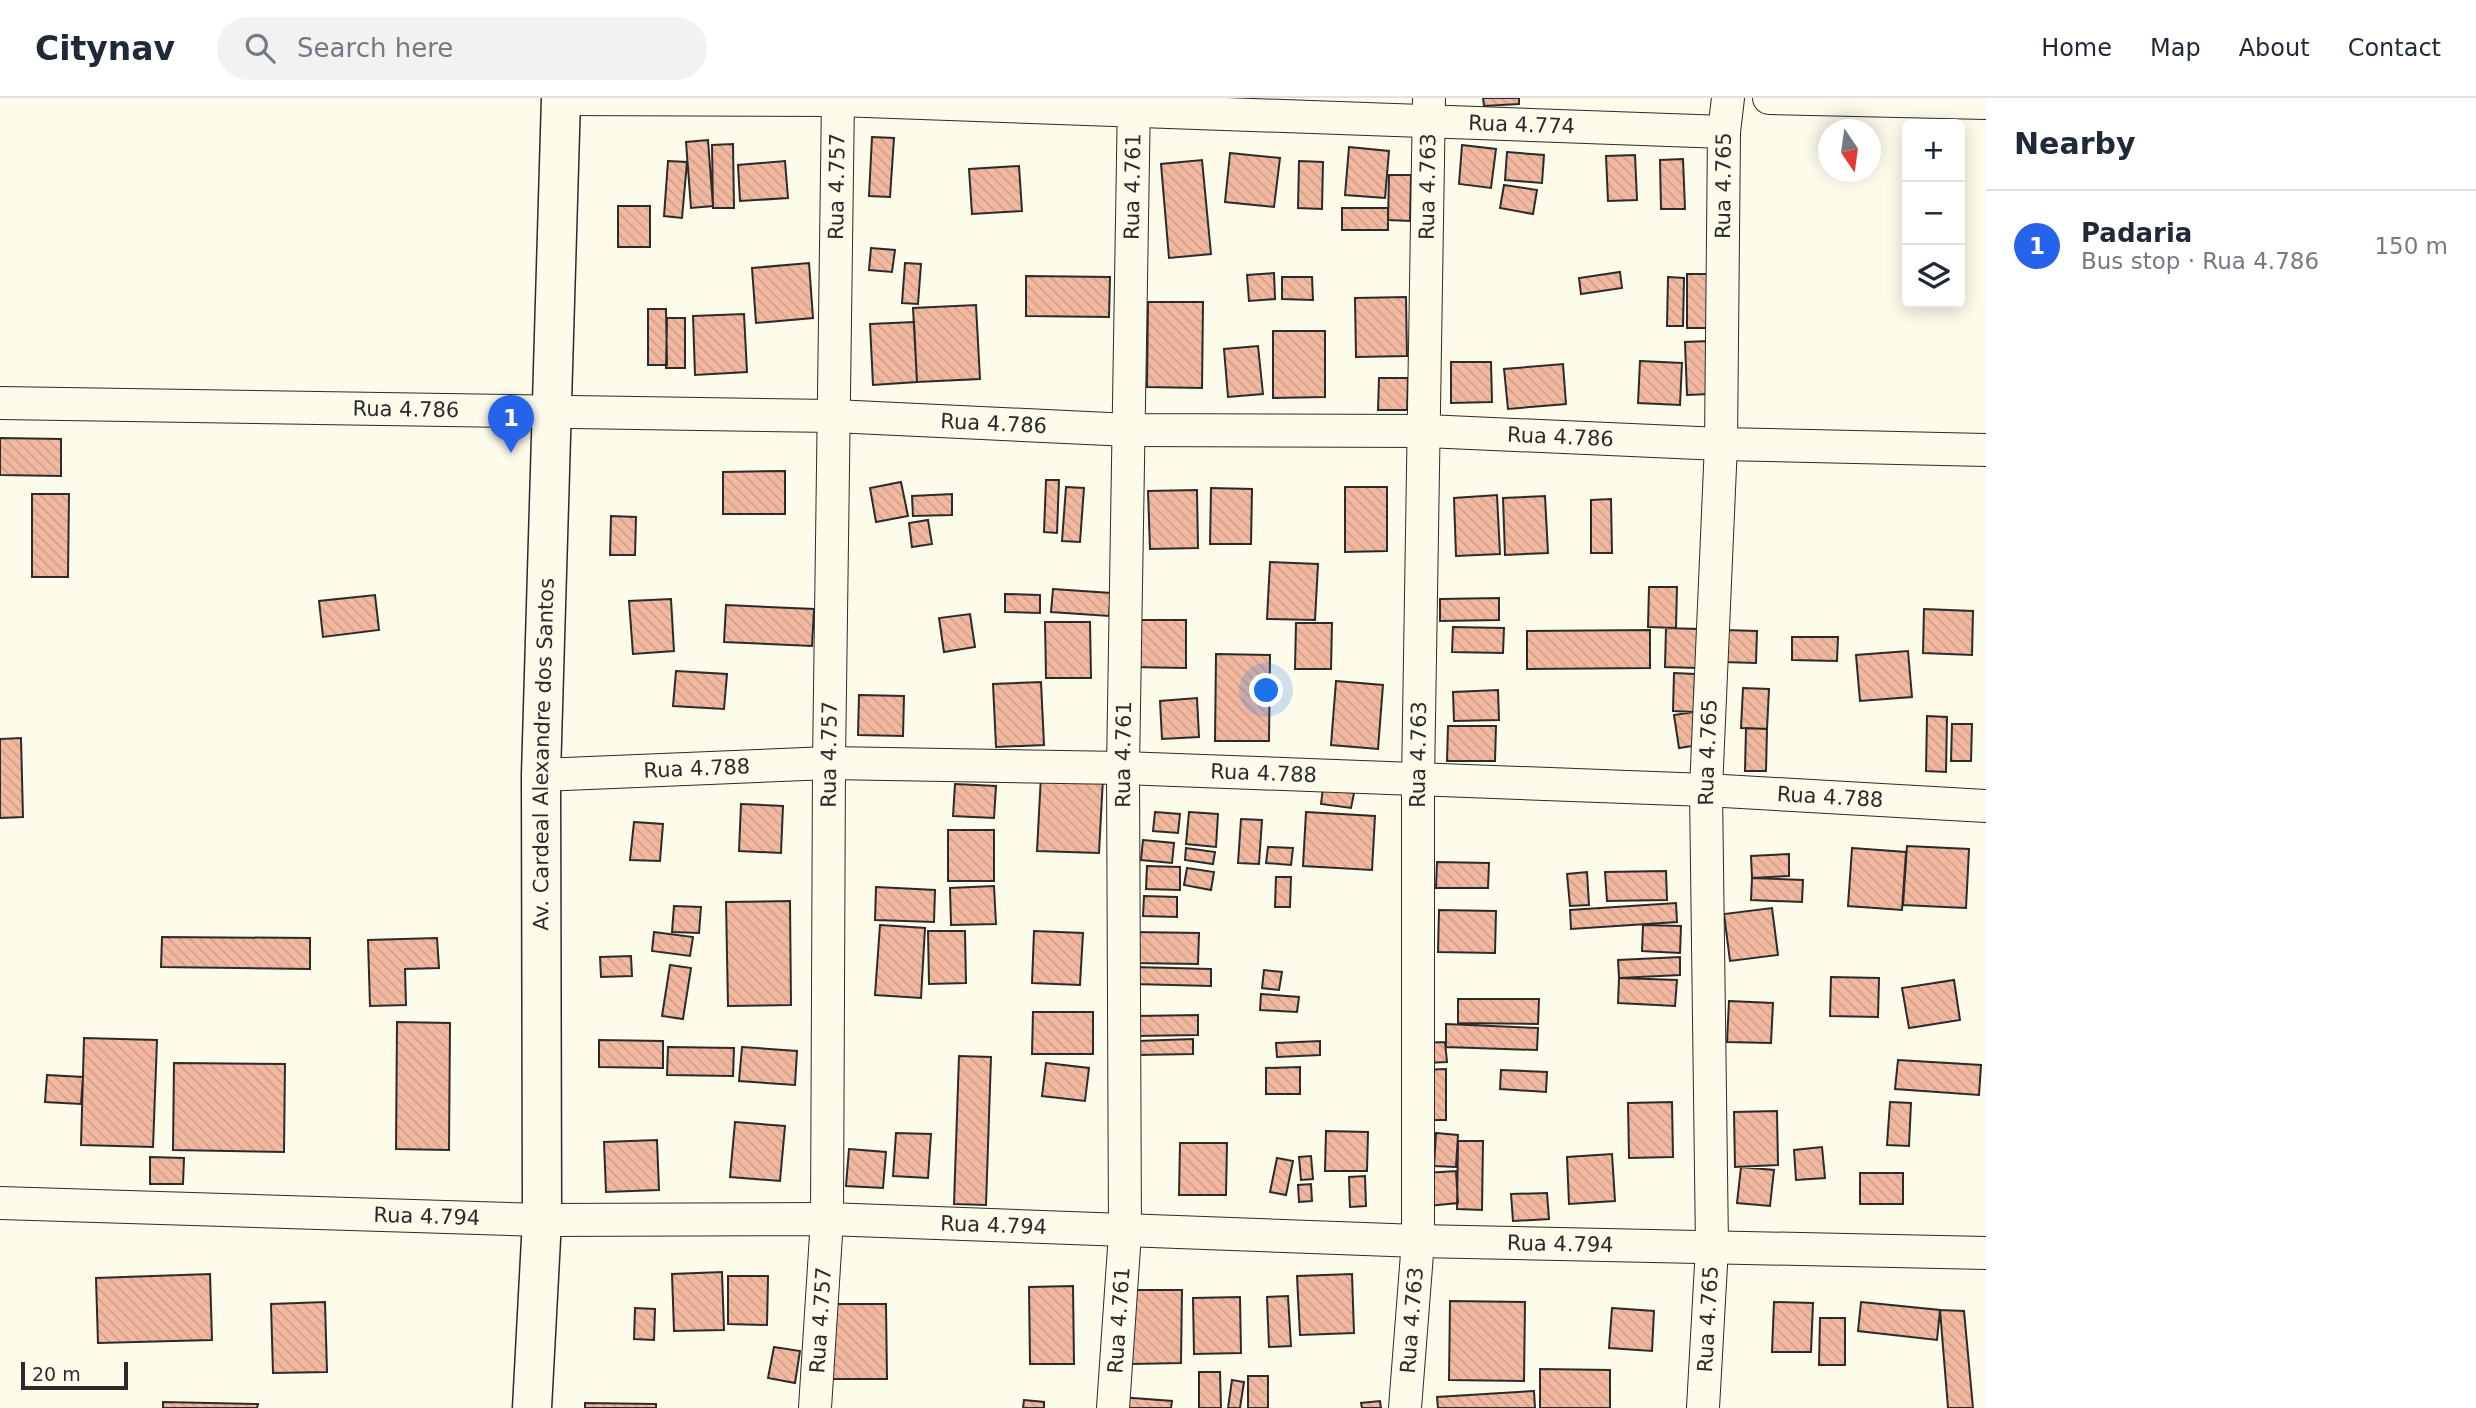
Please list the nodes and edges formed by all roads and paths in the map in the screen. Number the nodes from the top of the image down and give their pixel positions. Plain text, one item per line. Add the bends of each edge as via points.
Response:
1 (1728, 98) edge
2 (1769, 98) edge
3 (561, 99) edge
4 (838, 99) edge
5 (1986, 103) edge
6 (1134, 104) edge
7 (1429, 110) edge
8 (1724, 132) junction
9 (0, 403) edge
10 (554, 413) junction
11 (834, 416) junction
12 (1129, 430) junction
13 (1426, 431) junction
14 (1721, 444) junction
15 (1986, 450) edge
16 (829, 763) junction
17 (1123, 768) junction
18 (541, 775) junction
19 (1418, 781) junction
20 (1706, 790) junction
21 (1986, 806) edge
22 (0, 1203) edge
23 (827, 1219) junction
24 (542, 1220) junction
25 (1125, 1233) junction
26 (1418, 1241) junction
27 (1712, 1247) junction
28 (1986, 1253) edge
29 (532, 1408) edge
30 (815, 1408) edge
31 (1114, 1408) edge
32 (1405, 1408) edge
33 (1703, 1408) edge

1 - 8 street, Rua 4.765
2 - 5 street
3 - 4 street, Rua 4.774
3 - 10 main road, Av. Cardeal Alexandre dos Santos
4 - 6 street, Rua 4.774
4 - 11 street, Rua 4.757
6 - 7 street, Rua 4.774
6 - 12 street, Rua 4.761
7 - 8 street, Rua 4.774
7 - 13 street, Rua 4.763
8 - 14 street, Rua 4.765
9 - 10 street, Rua 4.786
10 - 11 street, Rua 4.786
10 - 18 main road, Av. Cardeal Alexandre dos Santos
11 - 12 street, Rua 4.786
11 - 16 street, Rua 4.757
12 - 13 street, Rua 4.786
12 - 17 street, Rua 4.761
13 - 14 street, Rua 4.786
13 - 19 street, Rua 4.763
14 - 15 street, Rua 4.786
14 - 20 street, Rua 4.765
16 - 17 street, Rua 4.788
16 - 18 street, Rua 4.788
16 - 23 street, Rua 4.757
17 - 19 street, Rua 4.788
17 - 25 street, Rua 4.761
18 - 24 main road, Av. Cardeal Alexandre dos Santos
19 - 20 street, Rua 4.788
19 - 26 street, Rua 4.763
20 - 21 street, Rua 4.788
20 - 27 street, Rua 4.765
22 - 24 street, Rua 4.794
23 - 24 street, Rua 4.794
23 - 25 street, Rua 4.794
23 - 30 street, Rua 4.757
24 - 29 main road, Av. Cardeal Alexandre dos Santos
25 - 26 street, Rua 4.794
25 - 31 street, Rua 4.761
26 - 27 street, Rua 4.794
26 - 32 street, Rua 4.763
27 - 28 street, Rua 4.794
27 - 33 street, Rua 4.765

